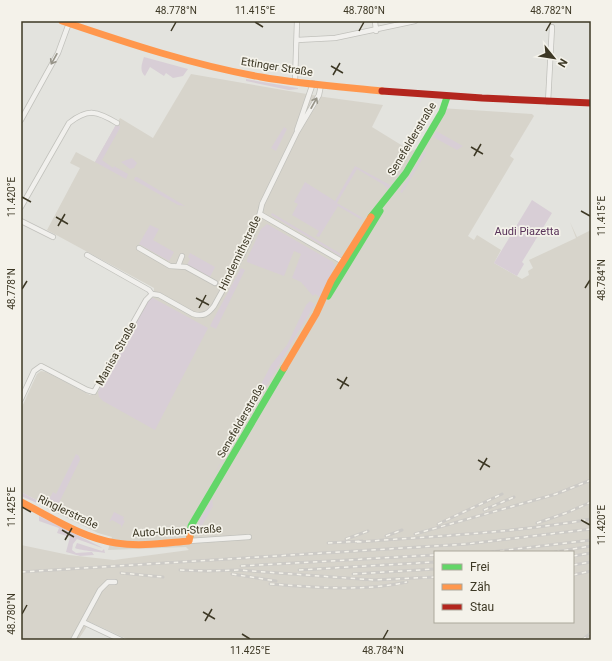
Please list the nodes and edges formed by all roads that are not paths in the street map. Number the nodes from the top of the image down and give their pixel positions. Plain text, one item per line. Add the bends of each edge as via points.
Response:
1 (297, 21) edge
2 (375, 21) edge
3 (415, 21) edge
4 (66, 22) edge
5 (552, 27) dead end
6 (376, 31) junction
7 (297, 40) junction
8 (295, 81) junction
9 (313, 84) junction
10 (321, 85) junction
11 (447, 97) junction
12 (548, 102) junction
13 (591, 103) edge
14 (21, 120) edge
15 (117, 123) dead end
16 (297, 132) junction
17 (21, 207) edge
18 (260, 214) junction
19 (21, 221) edge
20 (53, 237) dead end
21 (139, 248) dead end
22 (87, 255) dead end
23 (182, 256) dead end
24 (345, 264) junction
25 (178, 266) junction
26 (215, 283) dead end
27 (152, 294) junction
28 (21, 399) edge
29 (21, 502) edge
30 (249, 538) dead end
31 (189, 541) junction
32 (107, 542) joint
33 (115, 582) dead end
34 (83, 622) junction
35 (73, 640) edge
36 (121, 640) edge

1 - 7 street
2 - 6 street
3 - 6 street
4 - 8 street, Ettinger Straße via 142,48 225,70
4 -> 14 street via 58,53
5 - 12 street
6 - 7 street
7 - 8 street
8 - 9 street, Ettinger Straße
9 - 10 street, Ettinger Straße
9 - 16 street, Hindemithstraße
10 - 11 street, Ettinger Straße
16 -> 10 street, Hindemithstraße via 319,95
11 - 12 street, Ettinger Straße
11 - 24 street, Senefelderstraße via 442,112 406,173
12 - 13 street, Ettinger Straße
15 - 17 street via 102,114 89,112 79,115 69,123
16 - 18 street, Hindemithstraße via 263,202
18 - 24 street
18 - 27 street, Hindemithstraße via 210,312 198,316 159,295
19 - 20 street
21 - 25 street via 170,266
22 - 27 street, Hindemithstraße
23 - 25 street
24 - 31 street, Senefelderstraße via 191,526
25 - 26 street via 186,267
27 - 28 street, Manisa Straße via 146,300 94,392 41,366 34,371
29 - 32 street, Ringlerstraße
30 - 31 street, Auto-Union-Straße
31 - 32 street, Auto-Union-Straße via 136,544
33 - 34 street via 108,582 100,590
34 - 35 street
34 - 36 street

